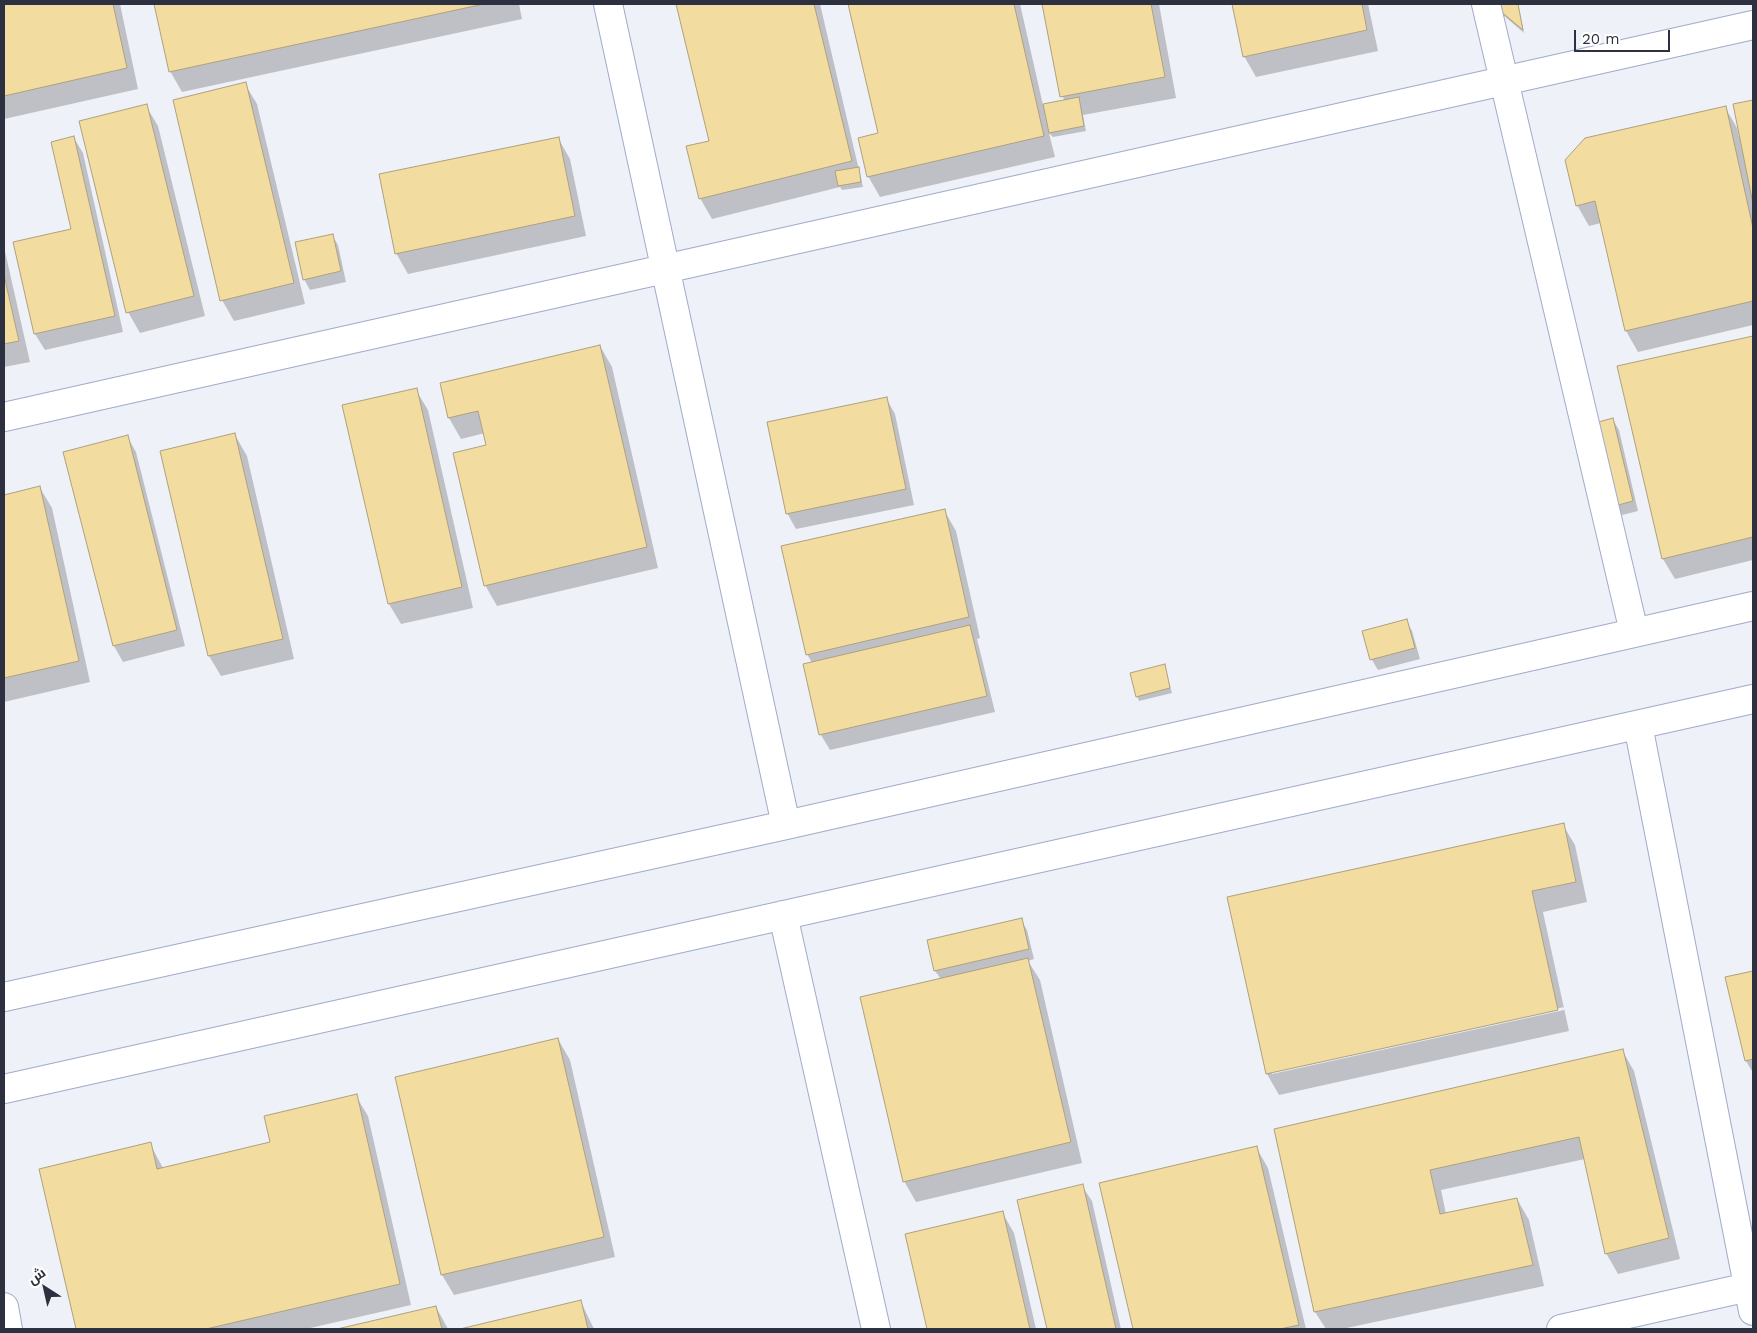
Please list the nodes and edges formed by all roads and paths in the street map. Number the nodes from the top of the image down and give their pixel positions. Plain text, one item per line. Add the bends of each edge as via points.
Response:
1 (608, 4) edge
2 (1486, 4) edge
3 (1753, 25) edge
4 (1504, 81) junction
5 (666, 268) junction
6 (4, 417) edge
7 (1753, 606) edge
8 (1634, 632) junction
9 (1753, 699) edge
10 (1638, 725) junction
11 (786, 825) junction
12 (783, 915) junction
13 (4, 997) edge
14 (4, 1089) edge
15 (1752, 1295) edge
16 (4, 1307) edge
17 (8, 1329) edge
18 (876, 1329) edge
19 (1561, 1329) edge

1 - 5 street
2 - 4 street
3 - 4 street
4 - 5 street
4 - 8 street
5 - 6 street
5 - 11 street
7 - 8 street
8 - 11 street
9 - 10 street
10 - 12 street
10 - 15 street
11 - 13 street
12 - 14 street
12 - 18 street
15 - 19 street
16 - 17 street

